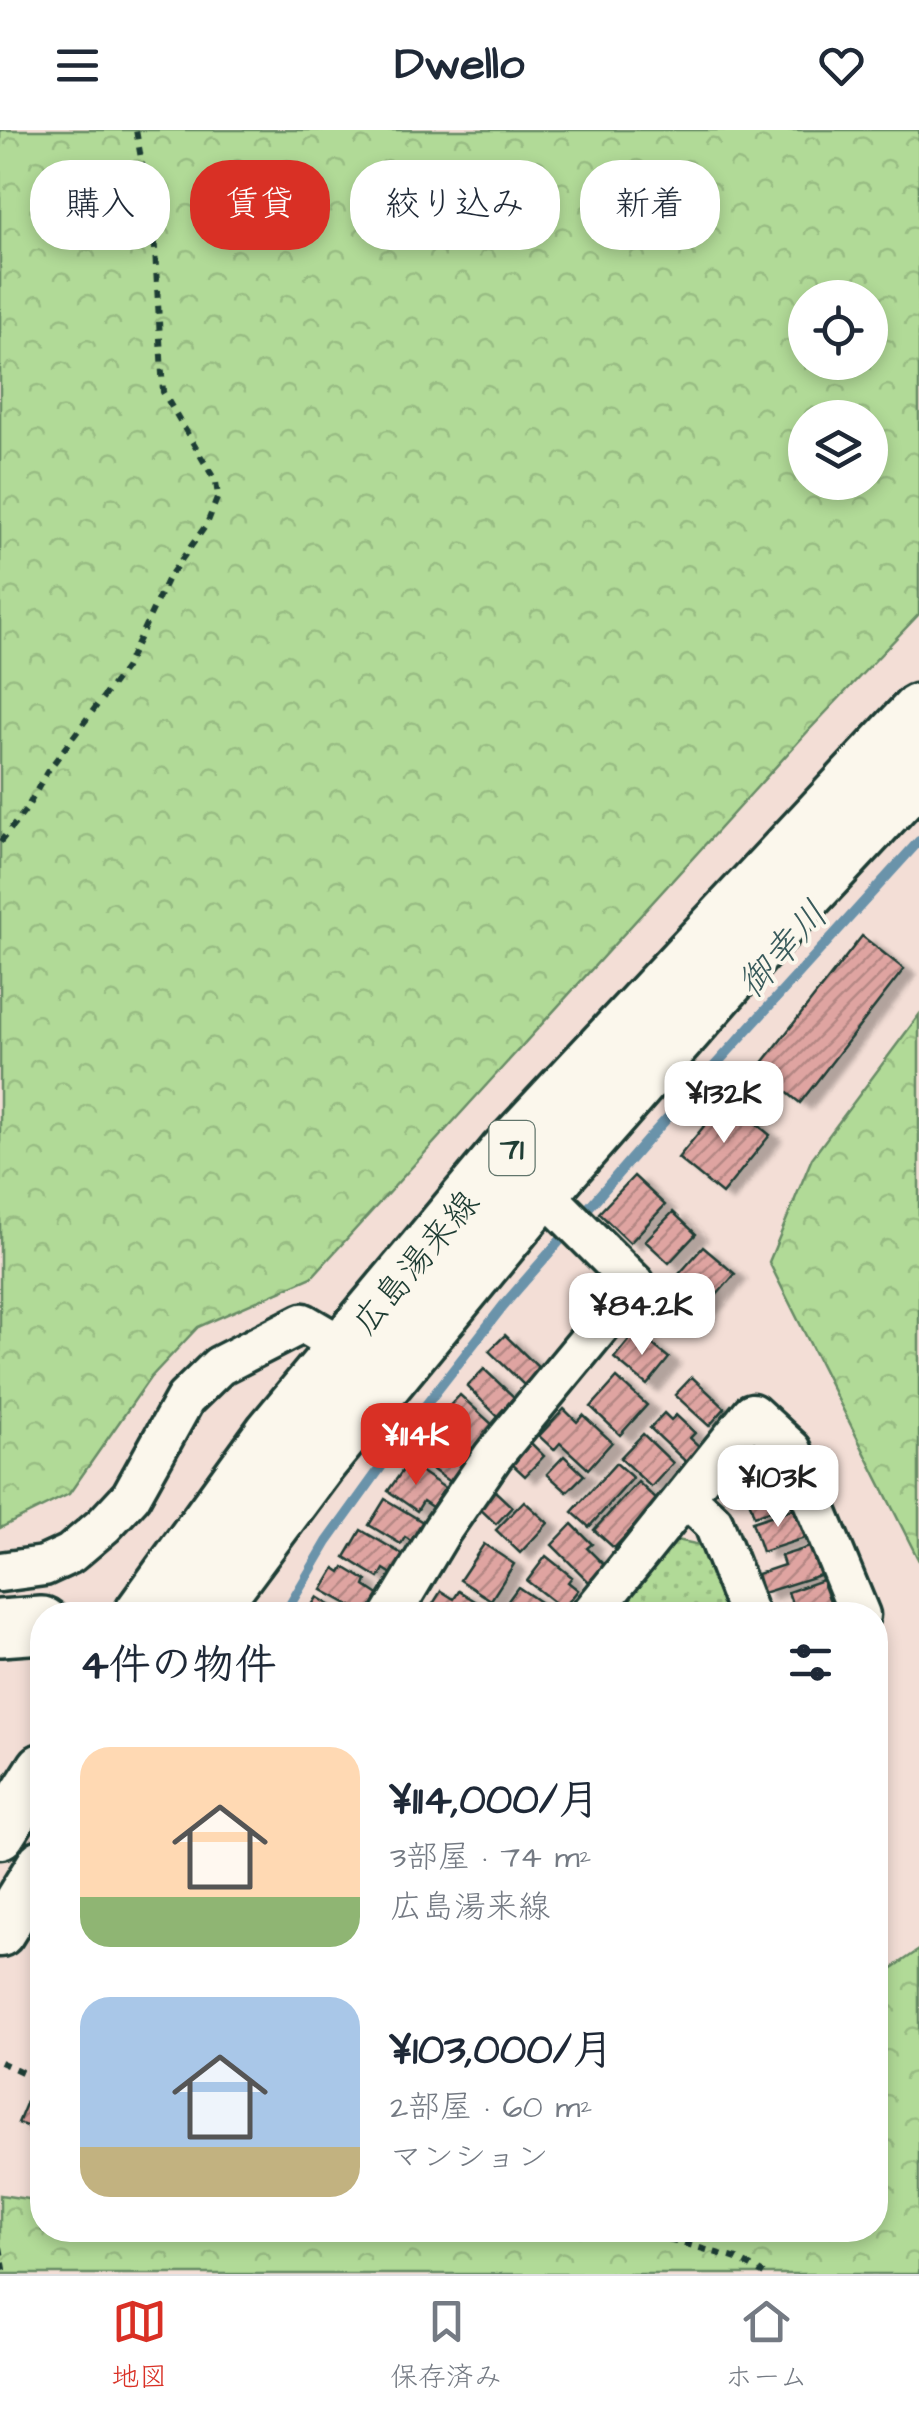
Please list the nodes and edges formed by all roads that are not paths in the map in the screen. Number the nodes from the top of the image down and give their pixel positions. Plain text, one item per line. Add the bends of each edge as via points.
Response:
1 (919, 712) edge
2 (919, 772) edge
3 (523, 1173) junction
4 (344, 1346) junction
5 (686, 1498) junction
6 (0, 1572) edge
7 (151, 1602) edge
8 (214, 1602) edge
9 (399, 1602) edge
10 (601, 1602) edge
11 (743, 1602) edge
12 (855, 1602) edge
13 (30, 1626) edge
14 (0, 1628) edge
15 (30, 1787) edge
16 (0, 1834) edge
17 (30, 1883) edge
18 (0, 1932) edge

1 - 3 main road, 広島湯来線 / 71
2 - 3 main road, 広島湯来線 / 71 via 761,941
3 - 4 main road, 広島湯来線 / 71
3 - 8 main road, 広島湯来線 / 71
3 - 9 street via 635,1284 493,1456
4 - 6 street via 302,1323 219,1366 185,1399 131,1496 104,1526 44,1566
4 - 7 main road, 広島湯来線 / 71
5 - 10 street
5 - 11 street via 713,1522
5 - 12 street via 752,1413 792,1450
13 - 14 main road
15 - 16 street
17 - 18 street

